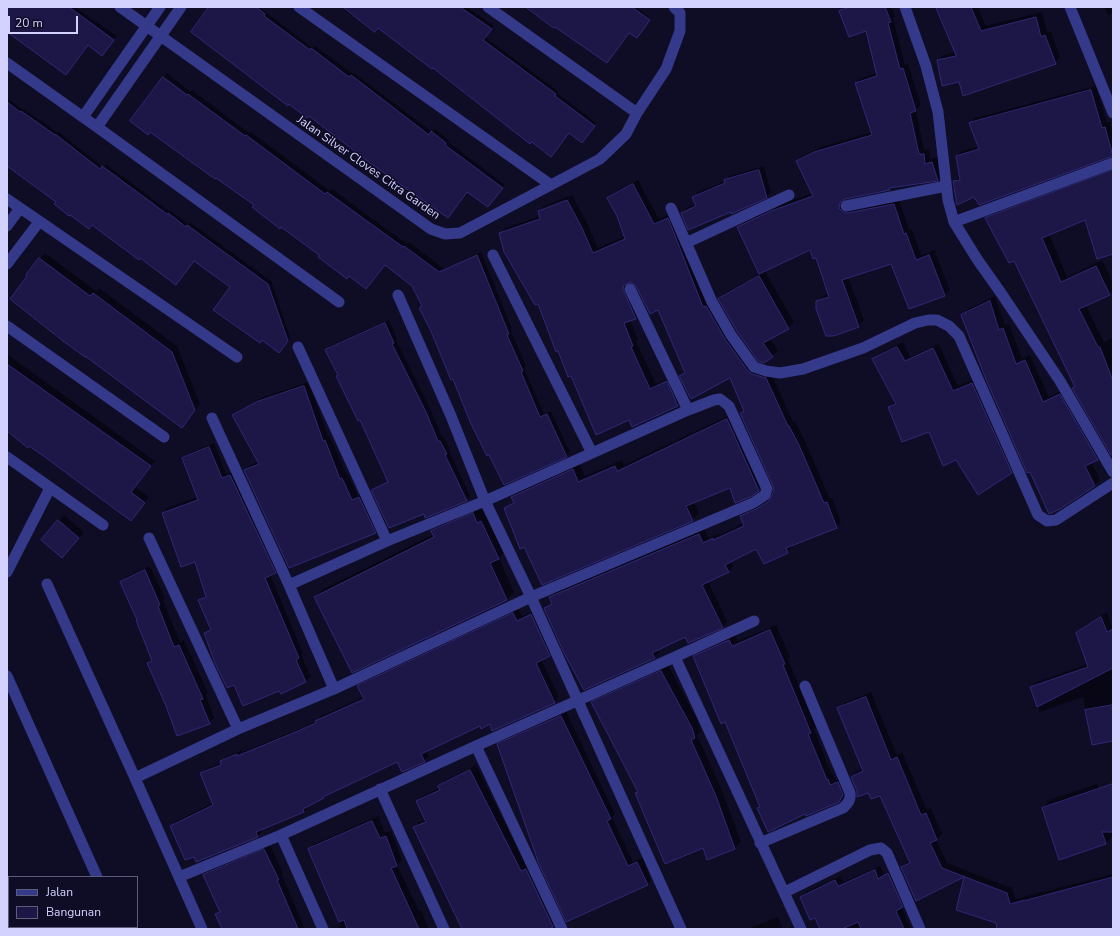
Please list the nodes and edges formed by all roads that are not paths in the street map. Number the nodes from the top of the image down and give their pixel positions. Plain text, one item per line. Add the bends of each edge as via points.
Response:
1 (120, 7) edge
2 (160, 7) edge
3 (181, 7) edge
4 (299, 7) edge
5 (488, 7) edge
6 (674, 7) edge
7 (905, 7) edge
8 (1070, 7) edge
9 (147, 26) junction
10 (161, 36) junction
11 (7, 63) edge
12 (1112, 111) edge
13 (637, 113) junction
14 (83, 117) junction
15 (98, 127) junction
16 (1113, 164) edge
17 (551, 185) junction
18 (946, 186) junction
19 (789, 195) dead end
20 (7, 199) edge
21 (846, 206) dead end
22 (20, 208) junction
23 (671, 208) dead end
24 (39, 222) junction
25 (954, 222) junction
26 (7, 226) edge
27 (686, 243) junction
28 (493, 255) dead end
29 (7, 264) edge
30 (630, 289) dead end
31 (398, 295) dead end
32 (339, 302) dead end
33 (7, 326) edge
34 (298, 347) dead end
35 (237, 357) dead end
36 (688, 410) junction
37 (212, 418) dead end
38 (164, 438) dead end
39 (592, 453) junction
40 (7, 457) edge
41 (1113, 472) edge
42 (1113, 483) edge
43 (50, 488) junction
44 (485, 501) junction
45 (103, 526) dead end
46 (148, 538) dead end
47 (388, 541) junction
48 (7, 572) edge
49 (47, 584) dead end
50 (289, 584) junction
51 (531, 597) junction
52 (754, 621) dead end
53 (675, 657) junction
54 (7, 676) edge
55 (805, 686) dead end
56 (334, 689) junction
57 (577, 700) junction
58 (238, 729) junction
59 (476, 746) junction
60 (135, 778) junction
61 (380, 789) junction
62 (281, 834) junction
63 (760, 843) junction
64 (96, 876) edge
65 (179, 878) junction
66 (785, 892) junction
67 (202, 929) edge
68 (323, 929) edge
69 (444, 929) edge
70 (562, 929) edge
71 (681, 929) edge
72 (801, 929) edge
73 (920, 929) edge

1 - 9 street, Jalan Silver Cloves Citra Garden
2 - 9 street
3 - 10 street
4 - 17 street
5 - 13 street
6 - 13 street, Jalan Silver Cloves Citra Garden via 680,13 680,31 669,63
7 - 18 street via 926,66 938,112
8 - 12 street
9 - 10 street, Jalan Silver Cloves Citra Garden
9 - 14 street
10 - 15 street
10 - 17 street, Jalan Silver Cloves Citra Garden via 431,229 445,234 460,232
11 - 14 street
13 - 17 street, Jalan Silver Cloves Citra Garden via 626,134 600,159
14 - 15 street
15 - 32 street
16 - 25 street
18 - 21 street
18 - 25 street
19 - 27 street
20 - 22 street
22 - 24 street
22 - 26 street
23 - 27 street
24 - 29 street
24 - 35 street
25 - 41 street via 1060,381
27 - 42 street via 712,302 754,367 780,373 803,369 863,348 915,322 937,320 949,326 959,336 1038,515 1047,520 1056,520
28 - 39 street
30 - 36 street
31 - 44 street
33 - 38 street
34 - 47 street
36 - 39 street
36 - 51 street via 720,399 729,406 767,488 765,495 753,503
37 - 50 street
39 - 44 street
40 - 43 street
43 - 45 street
43 - 48 street
44 - 47 street
44 - 51 street
46 - 58 street
47 - 50 street
49 - 60 street
50 - 56 street
51 - 56 street
51 - 57 street
52 - 53 street
53 - 57 street
53 - 63 street
54 - 64 street
55 - 63 street via 851,798 843,808
56 - 58 street
57 - 59 street
57 - 71 street
58 - 60 street
59 - 61 street
59 - 70 street
60 - 65 street
61 - 62 street
61 - 69 street
62 - 65 street
62 - 68 street
63 - 66 street
65 - 67 street
66 - 72 street
66 - 73 street via 870,850 881,848 887,853

